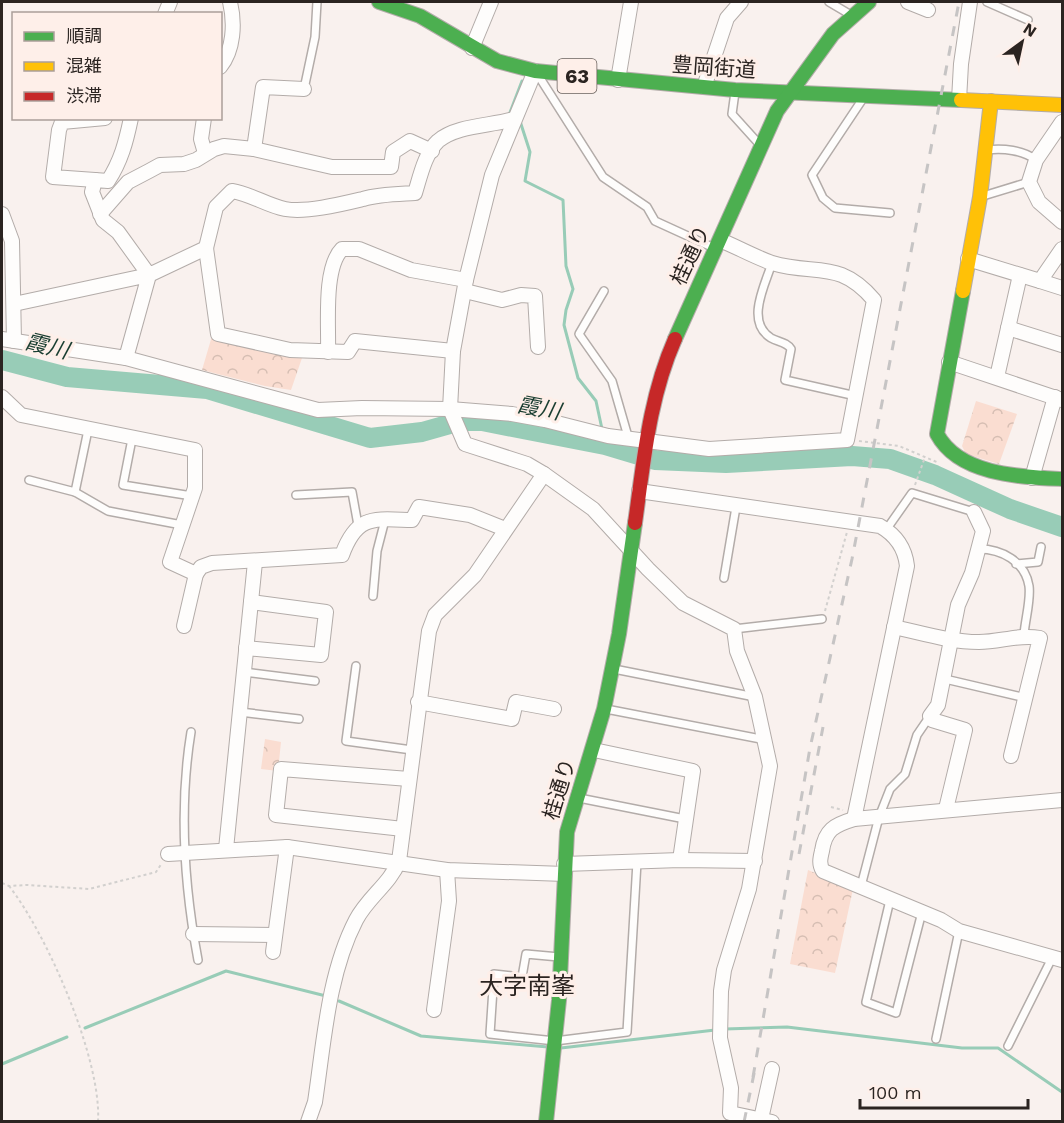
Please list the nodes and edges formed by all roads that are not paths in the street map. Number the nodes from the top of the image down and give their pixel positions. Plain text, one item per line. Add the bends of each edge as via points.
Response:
1 (230, 2) edge
2 (317, 2) edge
3 (385, 2) edge
4 (491, 2) edge
5 (631, 2) edge
6 (741, 2) edge
7 (829, 2) edge
8 (869, 2) edge
9 (908, 2) edge
10 (970, 2) edge
11 (987, 2) edge
12 (928, 10) dead end
13 (851, 15) junction
14 (1028, 20) dead end
15 (472, 48) junction
16 (222, 65) edge
17 (535, 71) junction
18 (618, 80) junction
19 (705, 87) junction
20 (304, 89) joint
21 (735, 90) junction
22 (791, 93) junction
23 (863, 98) junction
24 (959, 100) junction
25 (991, 101) junction
26 (1062, 105) edge
27 (514, 119) junction
28 (84, 120) edge
29 (131, 120) edge
30 (204, 120) edge
31 (1062, 122) edge
32 (761, 146) junction
33 (254, 149) junction
34 (987, 150) junction
35 (432, 151) junction
36 (205, 153) junction
37 (1036, 160) junction
38 (95, 180) junction
39 (1029, 182) junction
40 (980, 197) junction
41 (890, 213) dead end
42 (2, 214) edge
43 (100, 214) junction
44 (1062, 222) edge
45 (718, 245) junction
46 (206, 248) junction
47 (1062, 249) edge
48 (968, 260) junction
49 (772, 263) junction
50 (149, 275) junction
51 (1020, 275) junction
52 (1040, 281) junction
53 (466, 285) junction
54 (1062, 288) edge
55 (604, 291) dead end
56 (14, 304) junction
57 (1008, 328) junction
58 (8, 340) edge
59 (1062, 345) edge
60 (538, 347) dead end
61 (453, 351) junction
62 (328, 352) junction
63 (126, 358) junction
64 (949, 362) junction
65 (997, 377) junction
66 (856, 396) junction
67 (2, 397) edge
68 (1059, 398) edge
69 (450, 409) junction
70 (88, 430) junction
71 (132, 438) junction
72 (629, 440) junction
73 (648, 442) junction
74 (544, 474) junction
75 (1032, 478) junction
76 (1062, 478) edge
77 (29, 480) dead end
78 (639, 490) junction
79 (75, 492) junction
80 (296, 495) dead end
81 (192, 496) junction
82 (736, 507) junction
83 (974, 512) joint
84 (385, 520) junction
85 (182, 525) junction
86 (358, 525) junction
87 (505, 529) junction
88 (886, 530) junction
89 (1041, 547) dead end
90 (979, 549) junction
91 (631, 550) junction
92 (255, 562) junction
93 (1016, 564) junction
94 (196, 574) junction
95 (724, 578) dead end
96 (373, 596) dead end
97 (251, 602) junction
98 (822, 619) road end
99 (184, 626) dead end
100 (894, 627) junction
101 (734, 629) junction
102 (1024, 635) junction
103 (953, 640) junction
104 (246, 648) junction
105 (356, 666) dead end
106 (612, 669) junction
107 (244, 672) junction
108 (945, 679) junction
109 (315, 681) dead end
110 (755, 697) junction
111 (1026, 698) junction
112 (418, 702) junction
113 (554, 709) dead end
114 (604, 709) junction
115 (240, 712) junction
116 (930, 716) junction
117 (299, 719) dead end
118 (191, 732) dead end
119 (765, 740) junction
120 (412, 750) junction
121 (594, 750) junction
122 (1011, 756) dead end
123 (409, 779) junction
124 (577, 797) junction
125 (1062, 800) edge
126 (946, 809) junction
127 (879, 817) junction
128 (685, 819) junction
129 (854, 819) junction
130 (403, 829) junction
131 (287, 847) junction
132 (226, 849) junction
133 (185, 852) junction
134 (168, 854) road end
135 (680, 860) junction
136 (399, 861) junction
137 (754, 861) junction
138 (637, 862) junction
139 (565, 869) junction
140 (447, 870) junction
141 (861, 886) junction
142 (890, 900) junction
143 (922, 912) junction
144 (959, 931) junction
145 (193, 934) junction
146 (275, 935) junction
147 (273, 952) dead end
148 (562, 958) junction
149 (1057, 959) edge
150 (198, 960) dead end
151 (434, 1011) dead end
152 (936, 1039) dead end
153 (554, 1045) junction
154 (1008, 1046) dead end
155 (772, 1070) dead end
156 (766, 1120) edge
157 (308, 1122) edge
158 (546, 1122) edge

1 - 16 street via 231,46
2 - 20 lane via 315,37
3 - 15 street, 豊岡街道 / 63 via 420,16
4 - 15 street
5 - 18 street
6 - 19 street via 727,18
7 - 13 lane
8 - 13 street, 桂通り
9 - 12 street
10 - 24 street
11 - 14 lane
13 - 22 street, 桂通り
15 - 17 street, 豊岡街道 / 63 via 497,61
17 - 18 street, 豊岡街道 / 63
17 - 27 street
17 - 45 lane via 603,177 646,207 655,221
18 - 19 street, 豊岡街道 / 63
19 - 21 street, 豊岡街道 / 63
20 - 33 street via 262,87
21 - 22 street, 豊岡街道 / 63
21 - 32 lane via 732,114
22 - 23 street, 豊岡街道 / 63
22 - 32 street, 桂通り via 777,111
23 - 24 street, 豊岡街道 / 63
23 - 41 lane via 812,175 823,198 835,207
24 - 25 street, 豊岡街道 / 63
25 - 26 street, 豊岡街道 / 63
25 - 34 street
27 - 35 street via 460,131 437,142
27 - 53 street via 492,175
28 - 38 street via 62,122 53,177
29 - 38 street via 123,154 114,172 108,181
30 - 36 street via 201,139
31 - 37 street
32 - 45 street, 桂通り
33 - 35 street via 332,167 370,169 388,169 393,152 410,141
33 - 36 street via 224,146
34 - 37 lane via 1028,154
34 - 40 street
35 - 46 street via 414,193 287,210 253,195 232,191 216,207
36 - 43 street via 184,164 160,165 128,182
37 - 39 street
38 - 43 street via 92,192
39 - 40 lane
39 - 44 street via 1040,202
40 - 48 street
42 - 56 street via 12,241
43 - 50 street
45 - 49 street
45 - 73 street, 桂通り via 662,369
46 - 50 street
46 - 62 street via 218,334 283,349
47 - 52 street
48 - 51 street
48 - 64 street
49 - 66 lane via 756,313 762,329 791,349 785,380
49 - 66 street via 825,269 849,277 874,300
50 - 56 street
50 - 63 street
51 - 52 street
51 - 57 street
52 - 54 street
53 - 60 street via 502,300 535,296
53 - 61 street
53 - 62 street via 411,270 360,249 342,249 328,292
55 - 72 lane via 579,334 612,381
56 - 58 street
57 - 59 street
57 - 65 street
58 - 63 street
61 - 62 street via 355,341 348,352
61 - 69 street
63 - 69 street via 318,410
64 - 65 street
64 - 75 street via 938,422 941,444 969,461
65 - 68 street
66 - 73 street via 847,440 710,449
67 - 70 street via 21,415
68 - 75 street
69 - 72 street via 523,416
69 - 74 street via 465,444
70 - 71 street
70 - 79 lane
71 - 81 street via 195,450
71 - 81 lane via 123,485
72 - 73 street
73 - 78 street, 桂通り
74 - 87 street
74 - 91 street via 593,509
75 - 76 street
77 - 79 lane
78 - 82 street
78 - 91 street, 桂通り
79 - 85 lane via 108,511
80 - 86 lane via 352,492
81 - 85 street
82 - 88 street via 850,521
82 - 95 lane
83 - 88 lane via 912,494
83 - 90 street via 983,531
84 - 86 street
84 - 87 street via 412,520 419,507 429,507 470,515
84 - 96 lane via 376,551
85 - 94 street via 170,562
86 - 92 street via 342,555 290,556
87 - 112 street via 475,575 435,615 424,649
88 - 100 street via 897,538 907,566
89 - 93 lane via 1038,562
90 - 93 lane via 996,549
90 - 103 street via 958,605
91 - 101 street via 683,603
91 - 106 street, 桂通り
92 - 94 street via 212,563
92 - 97 street
93 - 102 lane via 1029,586
94 - 99 street
97 - 104 street
97 - 104 street via 326,612 321,655
98 - 101 lane
100 - 103 street
100 - 129 street
101 - 110 street via 737,651
102 - 103 street via 998,642
102 - 111 street via 1040,638
103 - 108 street
104 - 107 street
105 - 120 lane via 346,741
106 - 110 lane
106 - 114 street, 桂通り
107 - 109 lane
107 - 115 street
108 - 111 lane
108 - 116 street via 938,705
110 - 119 street
111 - 122 street
112 - 113 street via 512,719 516,702
112 - 120 street
114 - 119 lane
114 - 121 street, 桂通り
115 - 117 lane
115 - 132 street
116 - 126 street via 932,720 966,730
116 - 127 lane via 917,735 905,774 890,789
118 - 133 lane via 184,774
119 - 137 street via 770,766
120 - 123 street
121 - 124 street, 桂通り
121 - 128 street via 693,771
123 - 130 street
123 - 130 street via 281,769 276,815
124 - 128 lane
124 - 139 street, 桂通り via 567,832
125 - 126 street
126 - 127 street
127 - 129 street
127 - 141 lane
128 - 135 street
129 - 141 street via 829,829 819,865 823,871
130 - 136 street
131 - 132 street
131 - 136 street
131 - 146 street
132 - 133 street
133 - 134 street
133 - 145 lane
135 - 137 street
135 - 138 street
136 - 140 street
136 - 157 street via 394,875 357,918 341,954 315,1102
137 - 156 street via 724,970 720,1038 731,1088 730,1113
138 - 139 street
138 - 153 lane via 627,1032
139 - 140 street
139 - 148 street, 桂通り
140 - 151 street via 449,901
141 - 142 street
142 - 143 street
142 - 143 lane via 866,1002 896,1013
143 - 144 street
144 - 149 street
144 - 152 lane
145 - 146 street
145 - 150 lane
146 - 147 street
148 - 153 street, 桂通り
148 - 153 lane via 526,954 522,977 494,974 490,1034
149 - 154 lane
153 - 158 street, 桂通り
155 - 156 street

